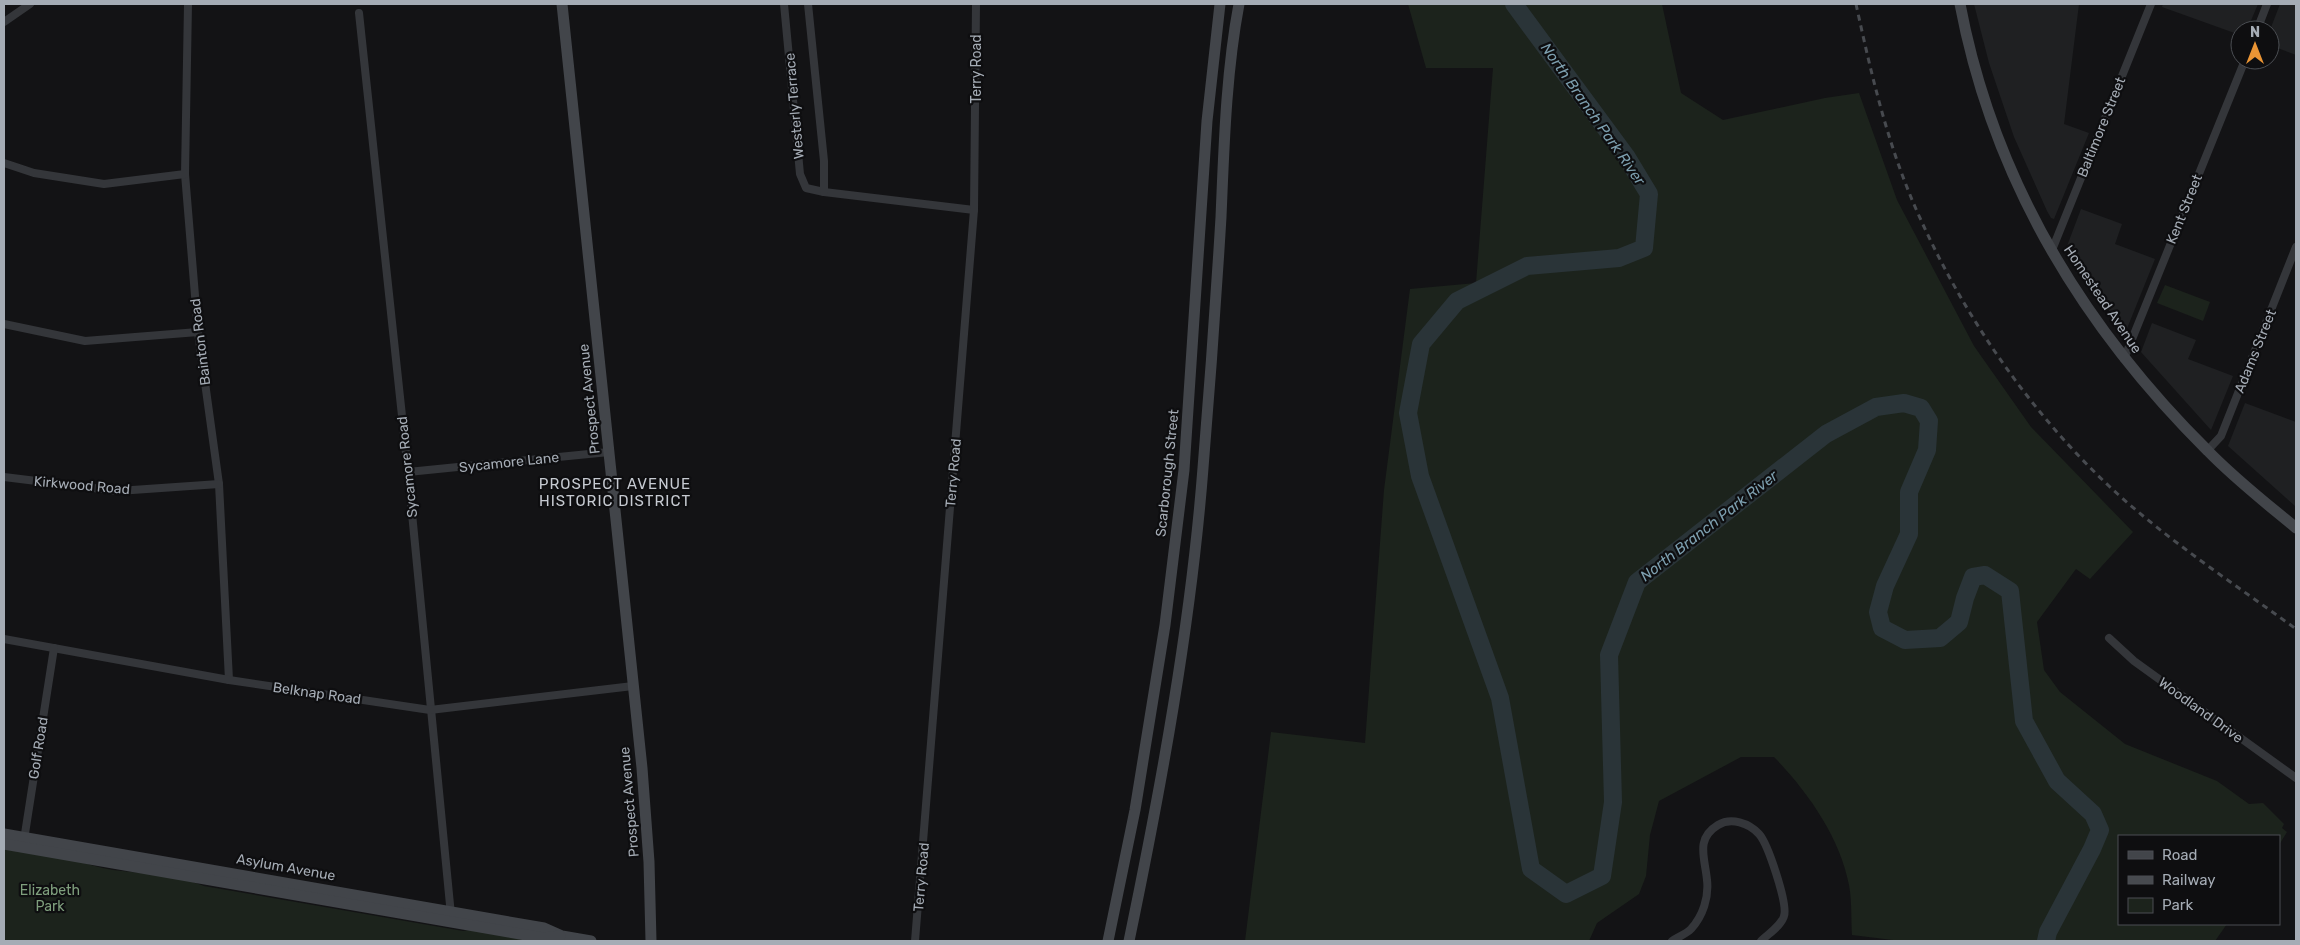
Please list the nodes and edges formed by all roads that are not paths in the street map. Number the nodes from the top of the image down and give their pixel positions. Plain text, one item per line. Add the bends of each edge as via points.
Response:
1 (30, 4) edge
2 (188, 4) edge
3 (562, 4) edge
4 (784, 4) edge
5 (808, 4) edge
6 (976, 4) edge
7 (1960, 4) edge
8 (2151, 4) edge
9 (2267, 4) edge
10 (1220, 7) edge
11 (1238, 8) edge
12 (359, 13) dead end
13 (2261, 20) edge
14 (4, 22) edge
15 (2241, 70) edge
16 (1208, 121) junction
17 (1226, 125) junction
18 (4, 163) edge
19 (185, 174) junction
20 (824, 192) junction
21 (974, 210) junction
22 (2296, 247) edge
23 (2052, 250) junction
24 (1197, 298) junction
25 (1216, 299) junction
26 (4, 324) edge
27 (198, 332) junction
28 (2124, 359) junction
29 (2207, 451) junction
30 (609, 452) junction
31 (1184, 470) junction
32 (1203, 471) junction
33 (408, 472) junction
34 (4, 477) edge
35 (219, 484) junction
36 (2296, 528) edge
37 (1165, 625) junction
38 (1185, 627) junction
39 (2109, 638) dead end
40 (4, 639) edge
41 (54, 648) junction
42 (229, 680) junction
43 (633, 686) junction
44 (430, 710) junction
45 (2296, 778) edge
46 (1135, 810) junction
47 (1154, 814) junction
48 (4, 834) edge
49 (24, 842) junction
50 (4, 844) edge
51 (451, 917) junction
52 (1108, 939) edge
53 (591, 941) edge
54 (651, 941) edge
55 (915, 941) edge
56 (1129, 941) edge
57 (1672, 941) edge
58 (1761, 941) edge

1 - 14 street
2 - 19 street, Bainton Road
3 - 30 main road, Prospect Avenue
4 - 20 street, Westerly Terrace via 800,174 806,188
5 - 20 street, Westerly Terrace via 824,161
6 - 21 street, Terry Road
7 - 23 main road, Homestead Avenue via 1974,69 1998,138 2021,194
8 - 23 street, Baltimore Street
9 - 13 street
10 - 11 main road
10 - 16 main road, Scarborough Street
11 - 17 main road
12 - 33 street, Sycamore Road
15 - 28 street, Kent Street
16 - 17 main road
16 - 24 main road, Scarborough Street
17 - 25 main road
18 - 19 street via 34,174 104,184
19 - 27 street, Bainton Road
20 - 21 street, Westerly Terrace
21 - 55 street, Terry Road
22 - 29 street, Adams Street via 2221,436
23 - 28 main road, Homestead Avenue
24 - 25 main road
24 - 31 main road, Scarborough Street
25 - 32 main road
26 - 27 street via 85,341
27 - 35 street, Bainton Road
28 - 29 main road, Homestead Avenue
29 - 36 main road, Homestead Avenue
30 - 33 street, Sycamore Lane
30 - 43 main road, Prospect Avenue
31 - 32 main road
31 - 37 main road, Scarborough Street
32 - 38 main road
33 - 44 street, Sycamore Road
34 - 35 street, Kirkwood Road via 118,491
35 - 42 street, Bainton Road
37 - 38 main road
37 - 46 main road, Scarborough Street
38 - 47 main road
39 - 45 street, Woodland Drive via 2134,661
40 - 41 street, Belknap Road
41 - 42 street, Belknap Road
41 - 49 street, Golf Road
42 - 44 street, Belknap Road
43 - 44 street, Belknap Road
43 - 54 main road, Prospect Avenue via 649,862
44 - 51 street, Sycamore Road
46 - 47 main road
46 - 52 main road, Scarborough Street
47 - 56 main road
48 - 49 main road, Asylum Avenue
49 - 50 main road, Asylum Avenue
49 - 51 main road, Asylum Avenue
51 - 53 main road, Asylum Avenue via 544,928 562,936
52 - 56 main road
57 - 58 street via 1690,930 1701,914 1707,896 1702,844 1708,833 1719,824 1740,822 1761,835 1786,907 1784,918

